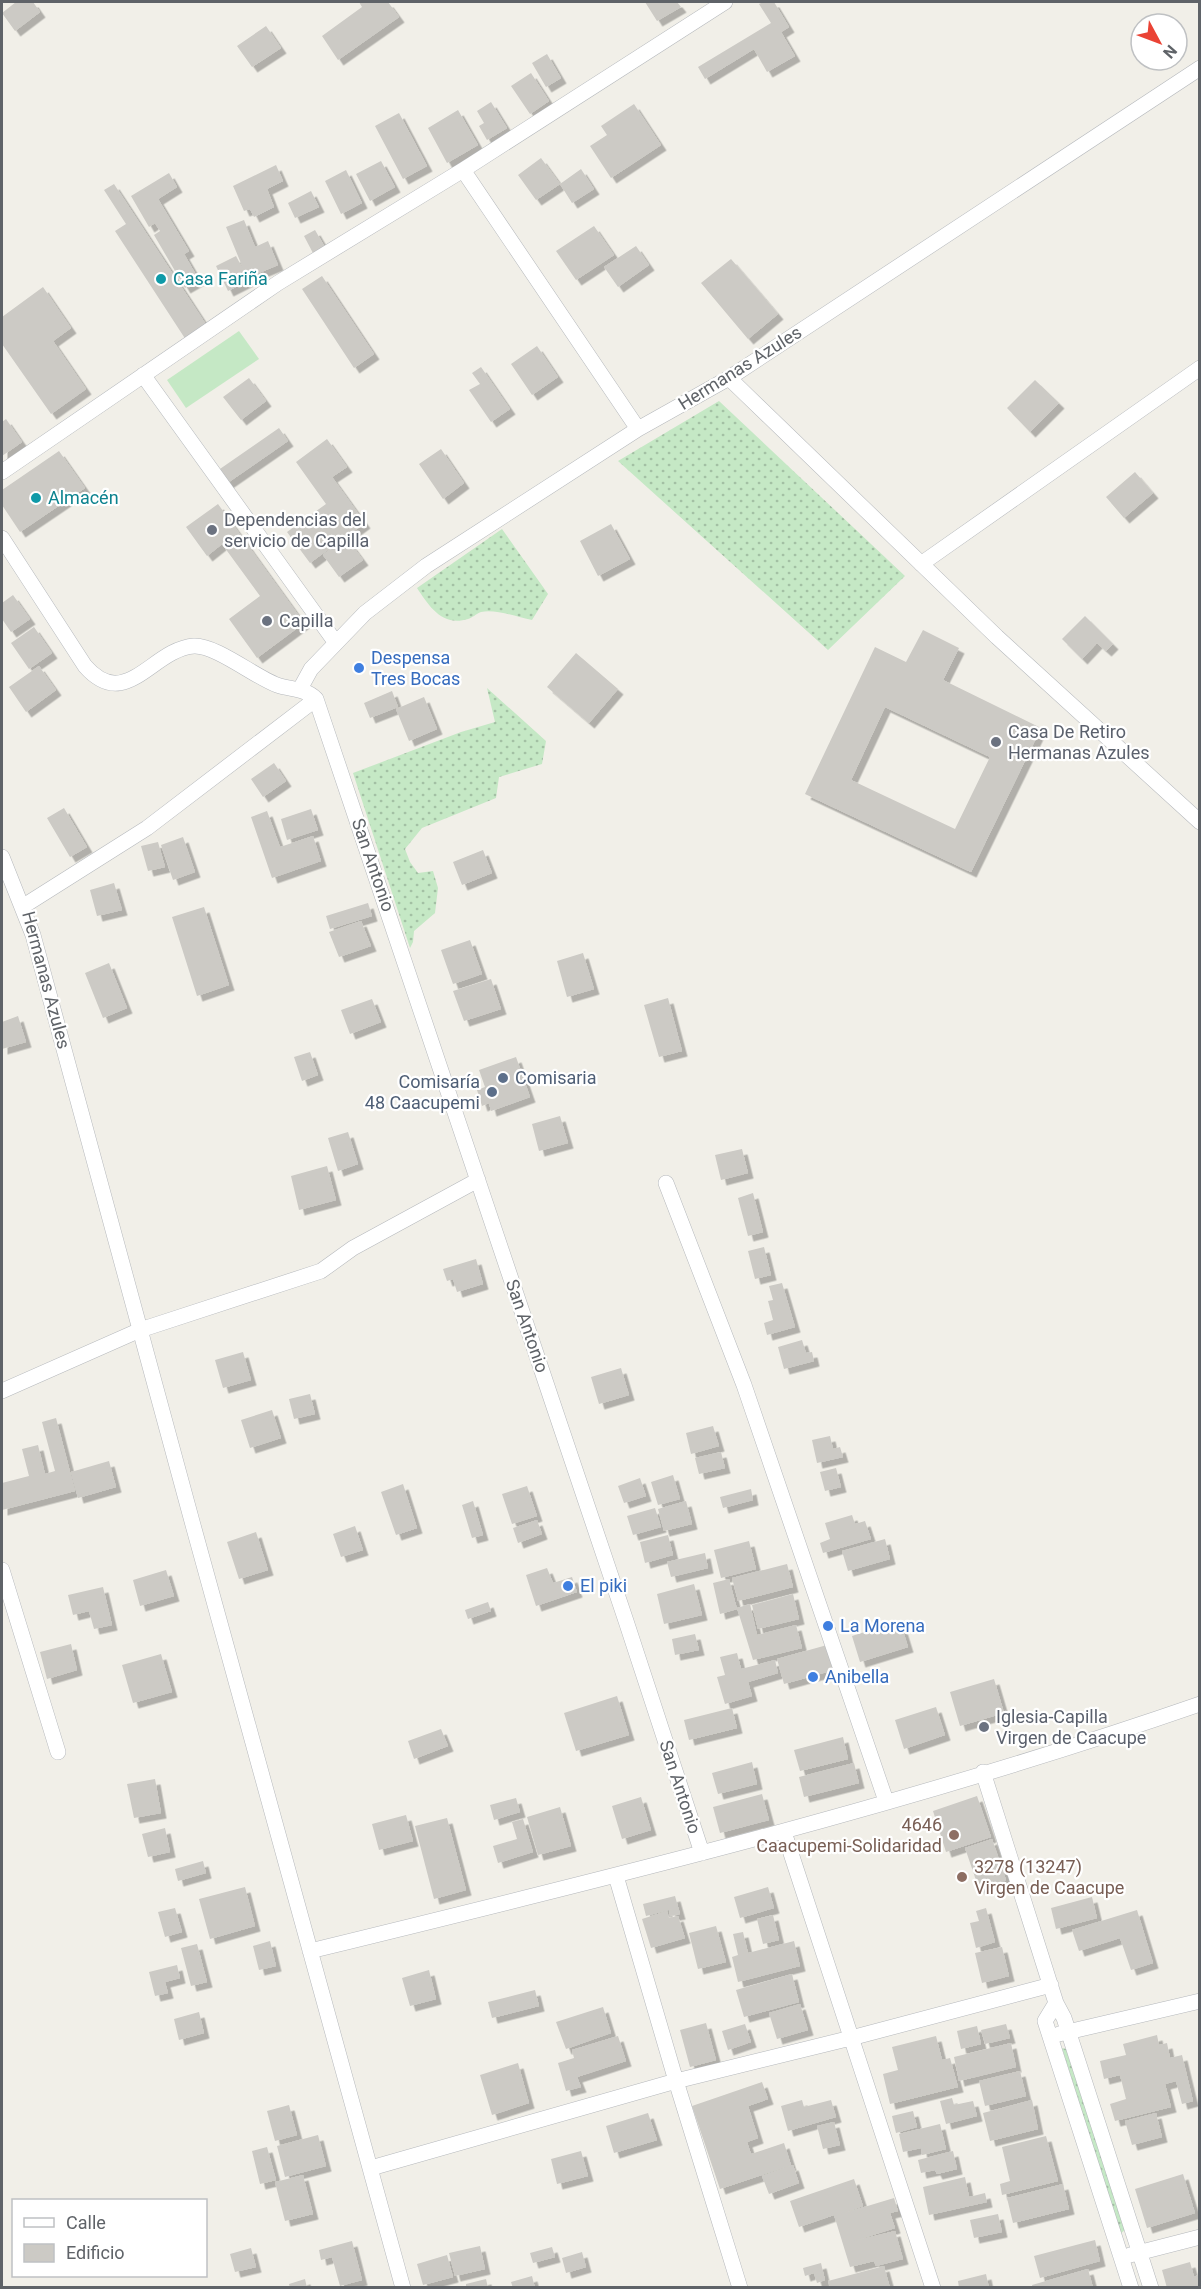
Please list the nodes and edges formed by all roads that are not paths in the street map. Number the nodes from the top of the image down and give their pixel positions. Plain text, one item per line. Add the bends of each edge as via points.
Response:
1 (725, 2) edge
2 (1200, 68) edge
3 (463, 170) junction
4 (1200, 368) edge
5 (143, 375) junction
6 (729, 378) junction
7 (638, 429) junction
8 (2, 472) edge
9 (2, 538) edge
10 (921, 564) junction
11 (336, 643) junction
12 (300, 690) junction
13 (316, 699) junction
14 (1200, 822) edge
15 (2, 857) edge
16 (22, 907) junction
17 (478, 1180) junction
18 (666, 1183) dead end
19 (140, 1330) junction
20 (2, 1391) edge
21 (2, 1570) edge
22 (1200, 1704) edge
23 (58, 1752) dead end
24 (983, 1772) junction
25 (886, 1801) junction
26 (784, 1832) junction
27 (702, 1853) junction
28 (616, 1876) junction
29 (310, 1952) junction
30 (1051, 1985) junction
31 (1200, 2001) edge
32 (1056, 2003) junction
33 (1069, 2032) junction
34 (1050, 2037) junction
35 (851, 2038) junction
36 (676, 2081) junction
37 (371, 2168) junction
38 (1200, 2237) edge
39 (1140, 2252) junction
40 (1121, 2257) junction
41 (403, 2288) edge
42 (740, 2288) edge
43 (933, 2288) edge
44 (1131, 2288) edge
45 (1151, 2288) edge

1 - 3 street
2 - 6 street, Hermanas Azules
3 - 5 street via 278,283
3 - 7 street
4 - 10 street
5 - 8 street
5 - 11 street
6 - 7 street, Hermanas Azules
6 - 10 street
7 - 11 street, Hermanas Azules via 426,566 365,613
9 - 12 street via 85,666 105,683 134,678 179,650 195,646 209,649 276,685
10 - 14 street
11 - 12 street, Hermanas Azules via 310,669
12 - 13 street
13 - 16 street, Hermanas Azules via 147,828
13 - 17 street, San Antonio
15 - 16 street
16 - 19 street, Hermanas Azules via 33,935
17 - 19 street via 352,1248 321,1271
17 - 27 street, San Antonio
18 - 25 street via 744,1385
19 - 20 street
19 - 29 street, Hermanas Azules
21 - 23 street
22 - 24 street
24 - 25 street
24 - 30 street
25 - 26 street
26 - 27 street
26 - 35 street
27 - 28 street, San Antonio
28 - 29 street, San Antonio
28 - 36 street
29 - 37 street, Hermanas Azules
30 - 32 street
30 - 35 street
31 - 33 street
32 - 33 street
32 - 34 street via 1045,2021
33 - 34 street
33 - 39 street
34 - 40 street
35 - 36 street
35 - 43 street
36 - 37 street
36 - 42 street
37 - 41 street, Hermanas Azules
38 - 39 street
39 - 40 street
39 - 45 street
40 - 44 street

